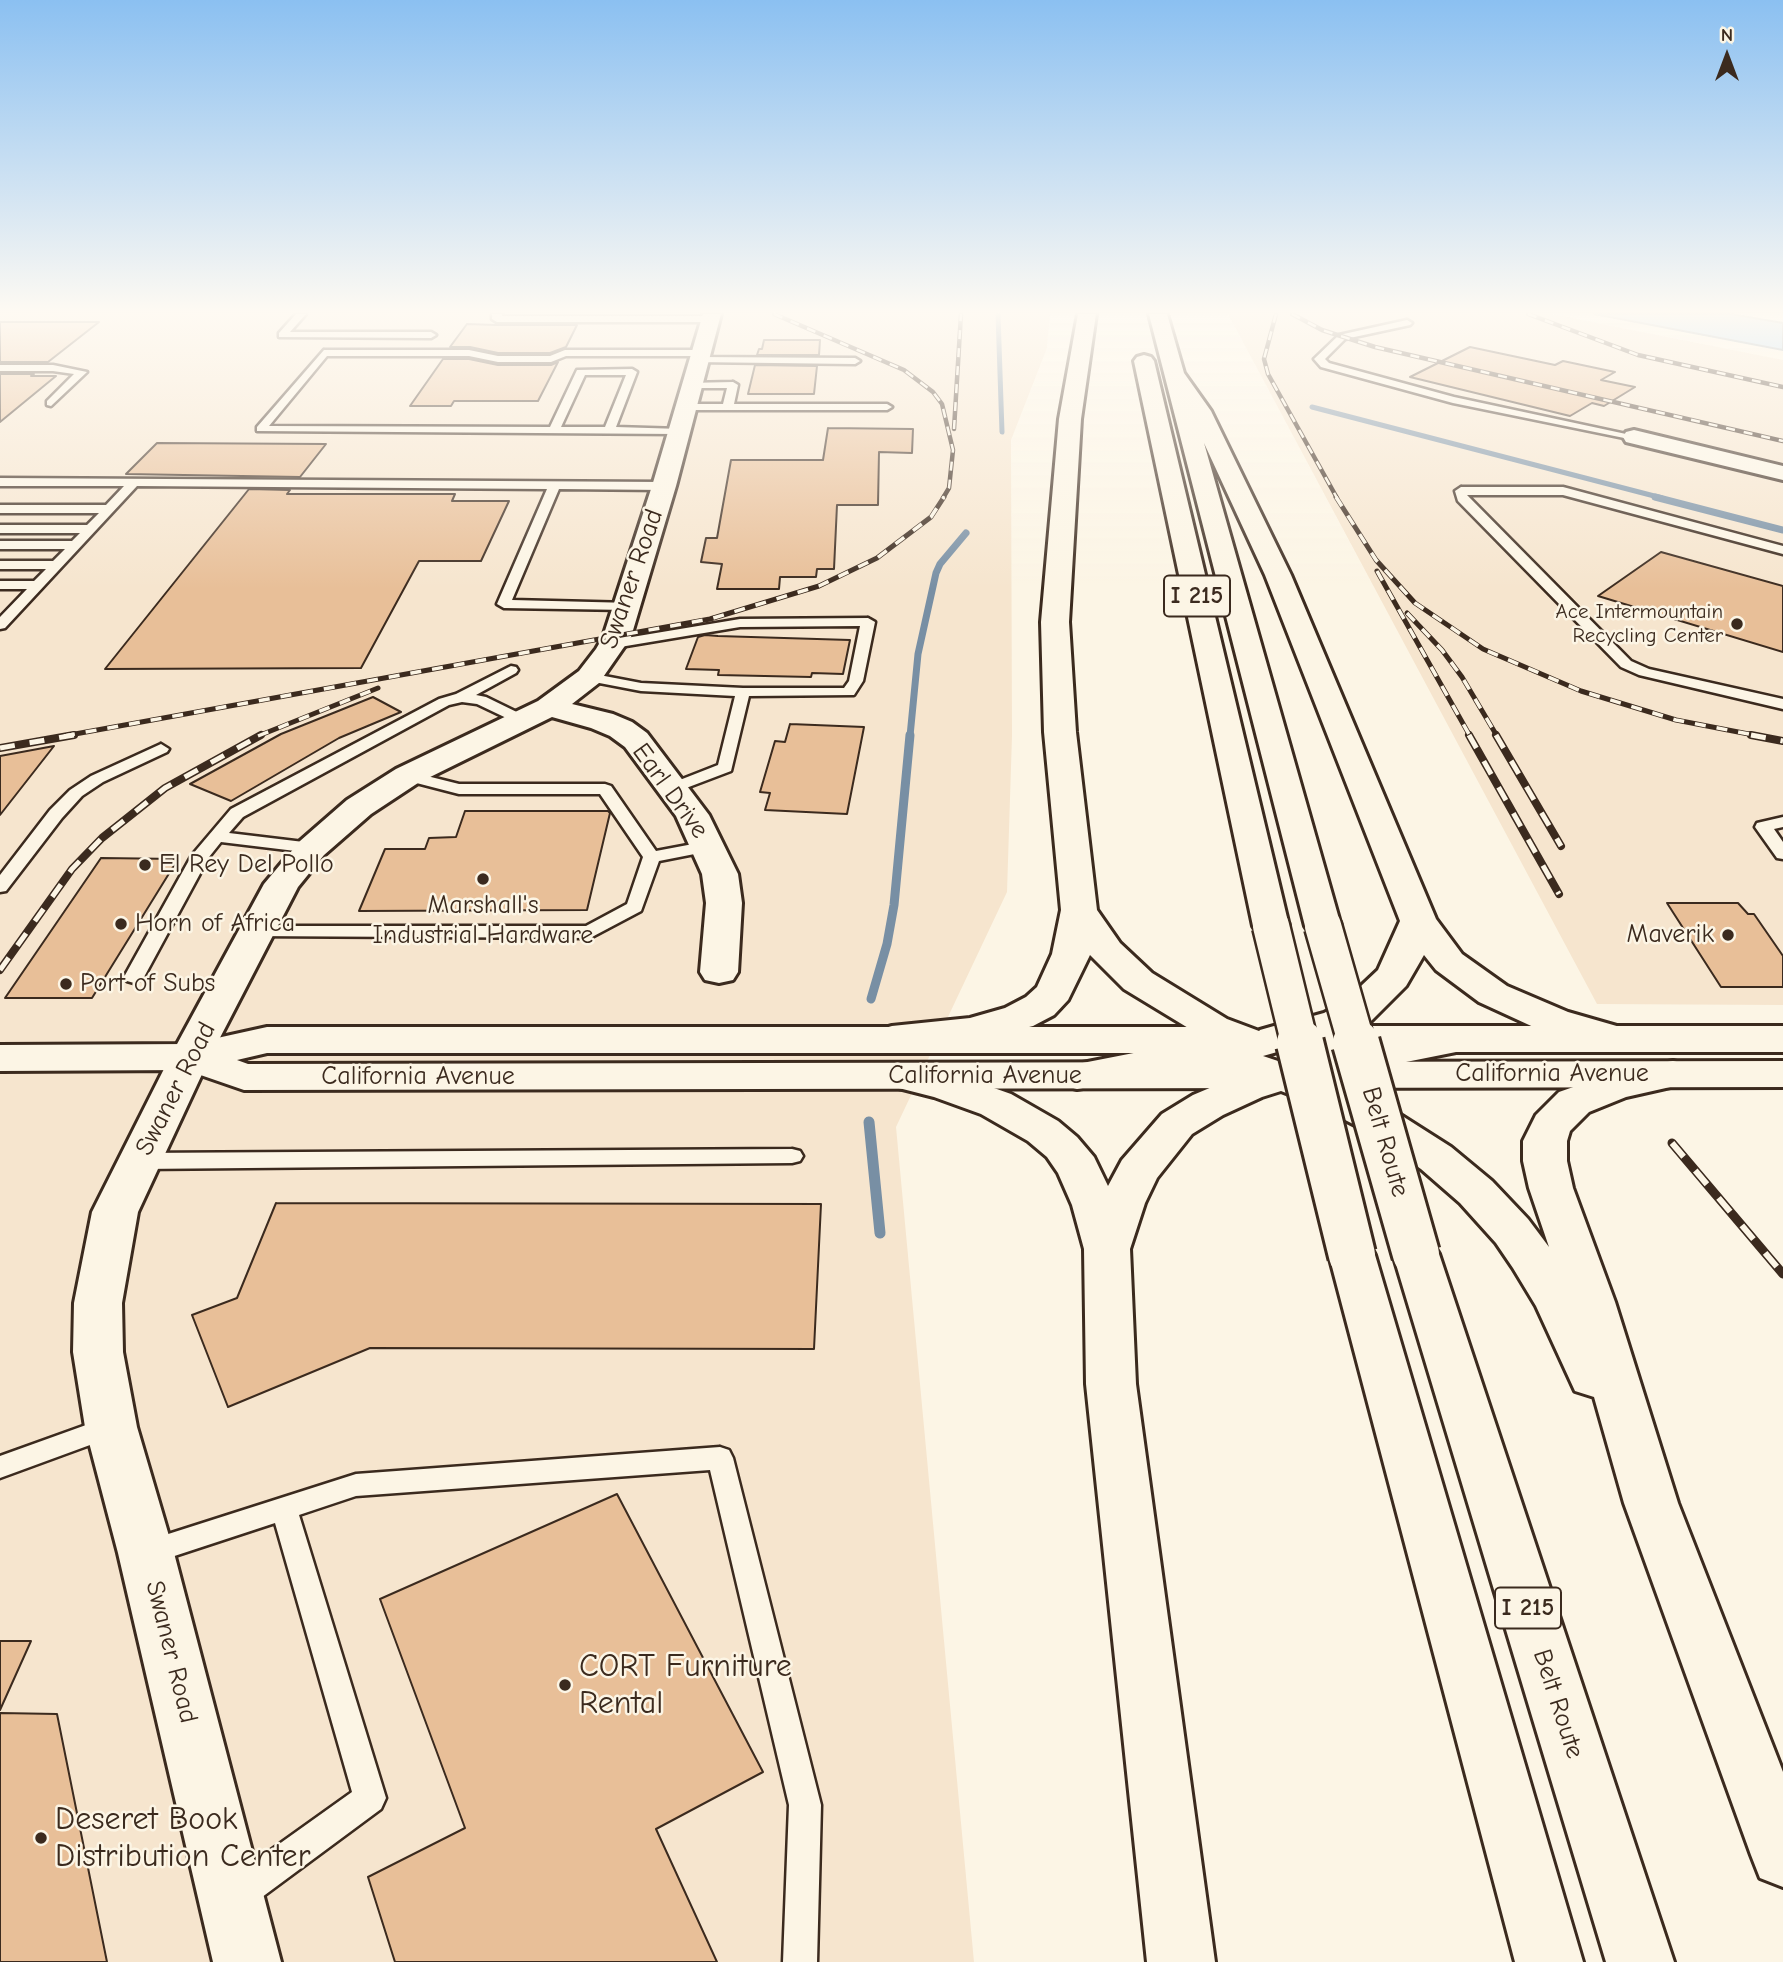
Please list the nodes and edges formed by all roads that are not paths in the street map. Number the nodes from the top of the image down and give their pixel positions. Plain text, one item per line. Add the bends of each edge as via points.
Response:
1 (281, 406) edge
2 (565, 406) edge
3 (619, 406) edge
4 (643, 406) edge
5 (686, 406) edge
6 (1072, 406) edge
7 (1154, 406) edge
8 (1182, 406) edge
9 (1196, 406) edge
10 (1480, 406) edge
11 (728, 407) edge
12 (887, 407) dead end
13 (554, 430) junction
14 (609, 430) junction
15 (1634, 437) joint
16 (1783, 473) edge
17 (0, 482) edge
18 (134, 484) junction
19 (555, 485) junction
20 (664, 486) junction
21 (0, 509) edge
22 (110, 509) junction
23 (0, 529) edge
24 (91, 529) junction
25 (0, 545) edge
26 (76, 545) junction
27 (1783, 550) edge
28 (0, 565) edge
29 (57, 565) junction
30 (0, 584) edge
31 (38, 585) junction
32 (0, 603) edge
33 (21, 603) junction
34 (627, 606) junction
35 (0, 624) edge
36 (614, 644) junction
37 (511, 670) dead end
38 (589, 677) junction
39 (743, 692) junction
40 (461, 697) junction
41 (1783, 704) edge
42 (537, 714) junction
43 (161, 749) dead end
44 (407, 776) junction
45 (673, 788) junction
46 (1783, 822) edge
47 (1763, 827) junction
48 (1783, 832) edge
49 (216, 836) junction
50 (709, 845) junction
51 (312, 848) junction
52 (1783, 853) edge
53 (652, 857) junction
54 (0, 887) edge
55 (1079, 910) junction
56 (1418, 921) junction
57 (257, 932) junction
58 (719, 972) dead end
59 (134, 977) dead end
60 (1462, 1038) junction
61 (1613, 1038) junction
62 (1783, 1039) edge
63 (1255, 1051) junction
64 (0, 1058) edge
65 (190, 1058) junction
66 (897, 1058) junction
67 (1331, 1063) junction
68 (1673, 1074) junction
69 (1783, 1074) edge
70 (1410, 1075) junction
71 (1077, 1076) junction
72 (792, 1156) dead end
73 (139, 1161) junction
74 (1107, 1249) junction
75 (111, 1427) junction
76 (0, 1467) edge
77 (1651, 1503) junction
78 (284, 1509) junction
79 (146, 1553) junction
80 (1783, 1855) edge
81 (232, 1899) junction
82 (247, 1962) edge
83 (800, 1962) edge
84 (1181, 1962) edge
85 (1549, 1962) edge
86 (1640, 1962) edge

1 - 13 lane via 261,429
2 - 13 lane
3 - 14 lane
4 - 14 lane
5 - 20 main road, Swaner Road
6 - 55 main road via 1055,622 1060,732
7 - 85 main road, I 215, bridge via 1271,926 1352,1255
8 - 86 main road, Belt Route / I 215, bridge via 1416,1254
9 - 56 main road via 1278,575
10 - 15 lane
11 - 12 lane
13 - 14 lane
15 - 16 main road
17 - 18 lane
18 - 19 lane
18 - 22 lane
19 - 20 lane
19 - 34 lane via 504,604
20 - 34 main road, Swaner Road
21 - 22 lane
22 - 24 lane
23 - 24 lane
24 - 26 lane
25 - 26 lane
26 - 29 lane
27 - 41 lane via 1563,491 1461,491 1462,498 1626,664
28 - 29 lane
29 - 31 lane
30 - 31 lane
31 - 33 lane
32 - 33 lane
33 - 35 lane
34 - 36 main road, Swaner Road
36 - 38 main road, Swaner Road
36 - 39 lane via 740,623 868,622 856,681 849,692
37 - 40 lane
38 - 39 lane via 641,687
38 - 42 main road, Swaner Road
39 - 45 lane via 724,768
40 - 42 lane
40 - 49 lane via 237,813
42 - 44 main road, Swaner Road
42 - 45 main road, Earl Drive via 621,729 636,740
43 - 54 lane via 76,793
44 - 51 main road, Swaner Road via 359,807
44 - 53 lane via 459,789 605,789
45 - 50 main road, Earl Drive
46 - 47 lane
47 - 48 lane
47 - 52 lane
49 - 51 lane
49 - 59 lane
50 - 53 lane
50 - 58 main road, Earl Drive via 724,903
51 - 57 main road, Swaner Road via 282,884
53 - 57 lane via 635,907 590,932
55 - 63 main road via 1106,951 1138,981
55 - 66 main road via 1064,976 1040,1006
56 - 61 main road via 1449,962 1493,994 1554,1021
56 - 63 main road via 1403,961 1357,1012
57 - 65 main road, Swaner Road
60 - 61 main road, California Avenue
60 - 63 main road, California Avenue
60 - 67 main road
61 - 62 main road, California Avenue
63 - 66 main road, California Avenue via 1158,1040
63 - 67 main road
63 - 70 main road, California Avenue
63 - 71 main road, California Avenue
63 - 71 main road
63 - 74 main road via 1247,1087 1177,1124 1138,1171
63 - 77 main road via 1415,1143 1476,1192 1505,1223 1558,1302
64 - 65 main road, California Avenue
65 - 66 main road, California Avenue via 244,1077
65 - 73 main road, Swaner Road
66 - 71 main road, California Avenue
66 - 74 main road via 945,1086 996,1104 1062,1147 1089,1186
67 - 70 main road
68 - 69 main road, California Avenue
68 - 70 main road, California Avenue
68 - 77 main road via 1616,1086 1574,1102 1551,1125 1545,1140 1551,1188 1591,1302
72 - 73 lane
73 - 75 main road, Swaner Road via 116,1212 98,1303 98,1352
74 - 84 main road via 1111,1384
75 - 76 lane
75 - 79 main road, Swaner Road
77 - 80 main road
78 - 79 lane
78 - 81 lane via 370,1798
78 - 83 lane via 356,1485 720,1458 805,1805
79 - 81 main road, Swaner Road
81 - 82 main road, Swaner Road

